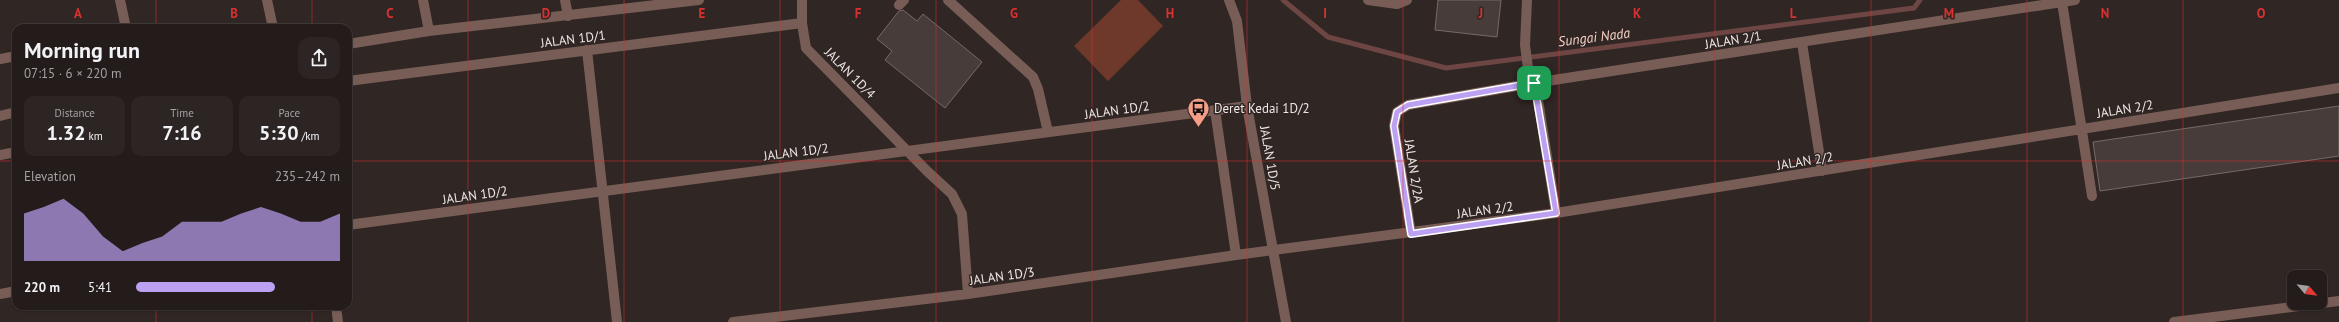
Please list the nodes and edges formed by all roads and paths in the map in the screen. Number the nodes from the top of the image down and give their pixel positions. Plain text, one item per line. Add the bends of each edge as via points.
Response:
1 (120, 0) edge
2 (268, 0) edge
3 (423, 0) edge
4 (565, 0) edge
5 (699, 0) edge
6 (802, 0) edge
7 (948, 0) edge
8 (1229, 0) edge
9 (1368, 0) edge
10 (1407, 0) edge
11 (1527, 0) edge
12 (2075, 0) edge
13 (2062, 2) junction
14 (568, 16) junction
15 (802, 22) junction
16 (125, 24) edge
17 (272, 24) edge
18 (429, 31) junction
19 (352, 43) edge
20 (1802, 43) junction
21 (587, 50) junction
22 (12, 57) edge
23 (0, 59) edge
24 (352, 80) edge
25 (1534, 83) junction
26 (2339, 88) edge
27 (1247, 106) junction
28 (1215, 110) junction
29 (1397, 112) joint
30 (12, 113) edge
31 (0, 116) edge
32 (2082, 129) junction
33 (1048, 132) junction
34 (909, 151) junction
35 (12, 153) edge
36 (0, 156) edge
37 (1822, 171) junction
38 (603, 191) junction
39 (2092, 196) dead end
40 (1556, 213) junction
41 (352, 224) edge
42 (1411, 234) junction
43 (1274, 250) junction
44 (1236, 255) junction
45 (12, 292) edge
46 (0, 294) edge
47 (968, 294) junction
48 (2339, 301) edge
49 (336, 310) edge
50 (338, 322) edge
51 (617, 322) edge
52 (733, 322) edge
53 (1286, 322) edge
54 (2174, 322) edge

1 - 16 street
2 - 17 street
3 - 18 street
4 - 14 street
5 - 14 street
6 - 15 street, JALAN 1D/4
7 - 33 street via 1033,76
8 - 27 street, JALAN 1D/5 via 1237,21
9 - 10 street via 1397,4
11 - 25 street via 1525,45 1528,68
12 - 13 street, JALAN 2/1
13 - 20 street, JALAN 2/1
13 - 32 street
14 - 18 street
15 - 21 street, JALAN 1D/1
15 - 34 street, JALAN 1D/4 via 806,48
18 - 19 street
20 - 25 street, JALAN 2/1
20 - 37 street
21 - 24 street, JALAN 1D/1
21 - 38 street
22 - 23 street
25 - 29 street, JALAN 2/1 via 1408,105
25 - 40 street
26 - 32 street, JALAN 2/2
27 - 28 street, JALAN 1D/2
27 - 43 street, JALAN 1D/5
28 - 33 street, JALAN 1D/2
28 - 44 street
29 - 42 street, JALAN 2/2A via 1394,126
30 - 31 street
32 - 37 street, JALAN 2/2
32 - 39 street
33 - 34 street, JALAN 1D/2
34 - 38 street, JALAN 1D/2
34 - 47 street, JALAN 1D/4 via 952,194 962,214
35 - 36 street
37 - 40 street, JALAN 2/2
38 - 41 street, JALAN 1D/2
38 - 51 street
40 - 42 street, JALAN 2/2
42 - 43 street, JALAN 2/2
43 - 44 street, JALAN 1D/3
43 - 53 street, JALAN 1D/5
44 - 47 street, JALAN 1D/3
45 - 46 street
47 - 52 street, JALAN 1D/3
48 - 54 street
49 - 50 street

